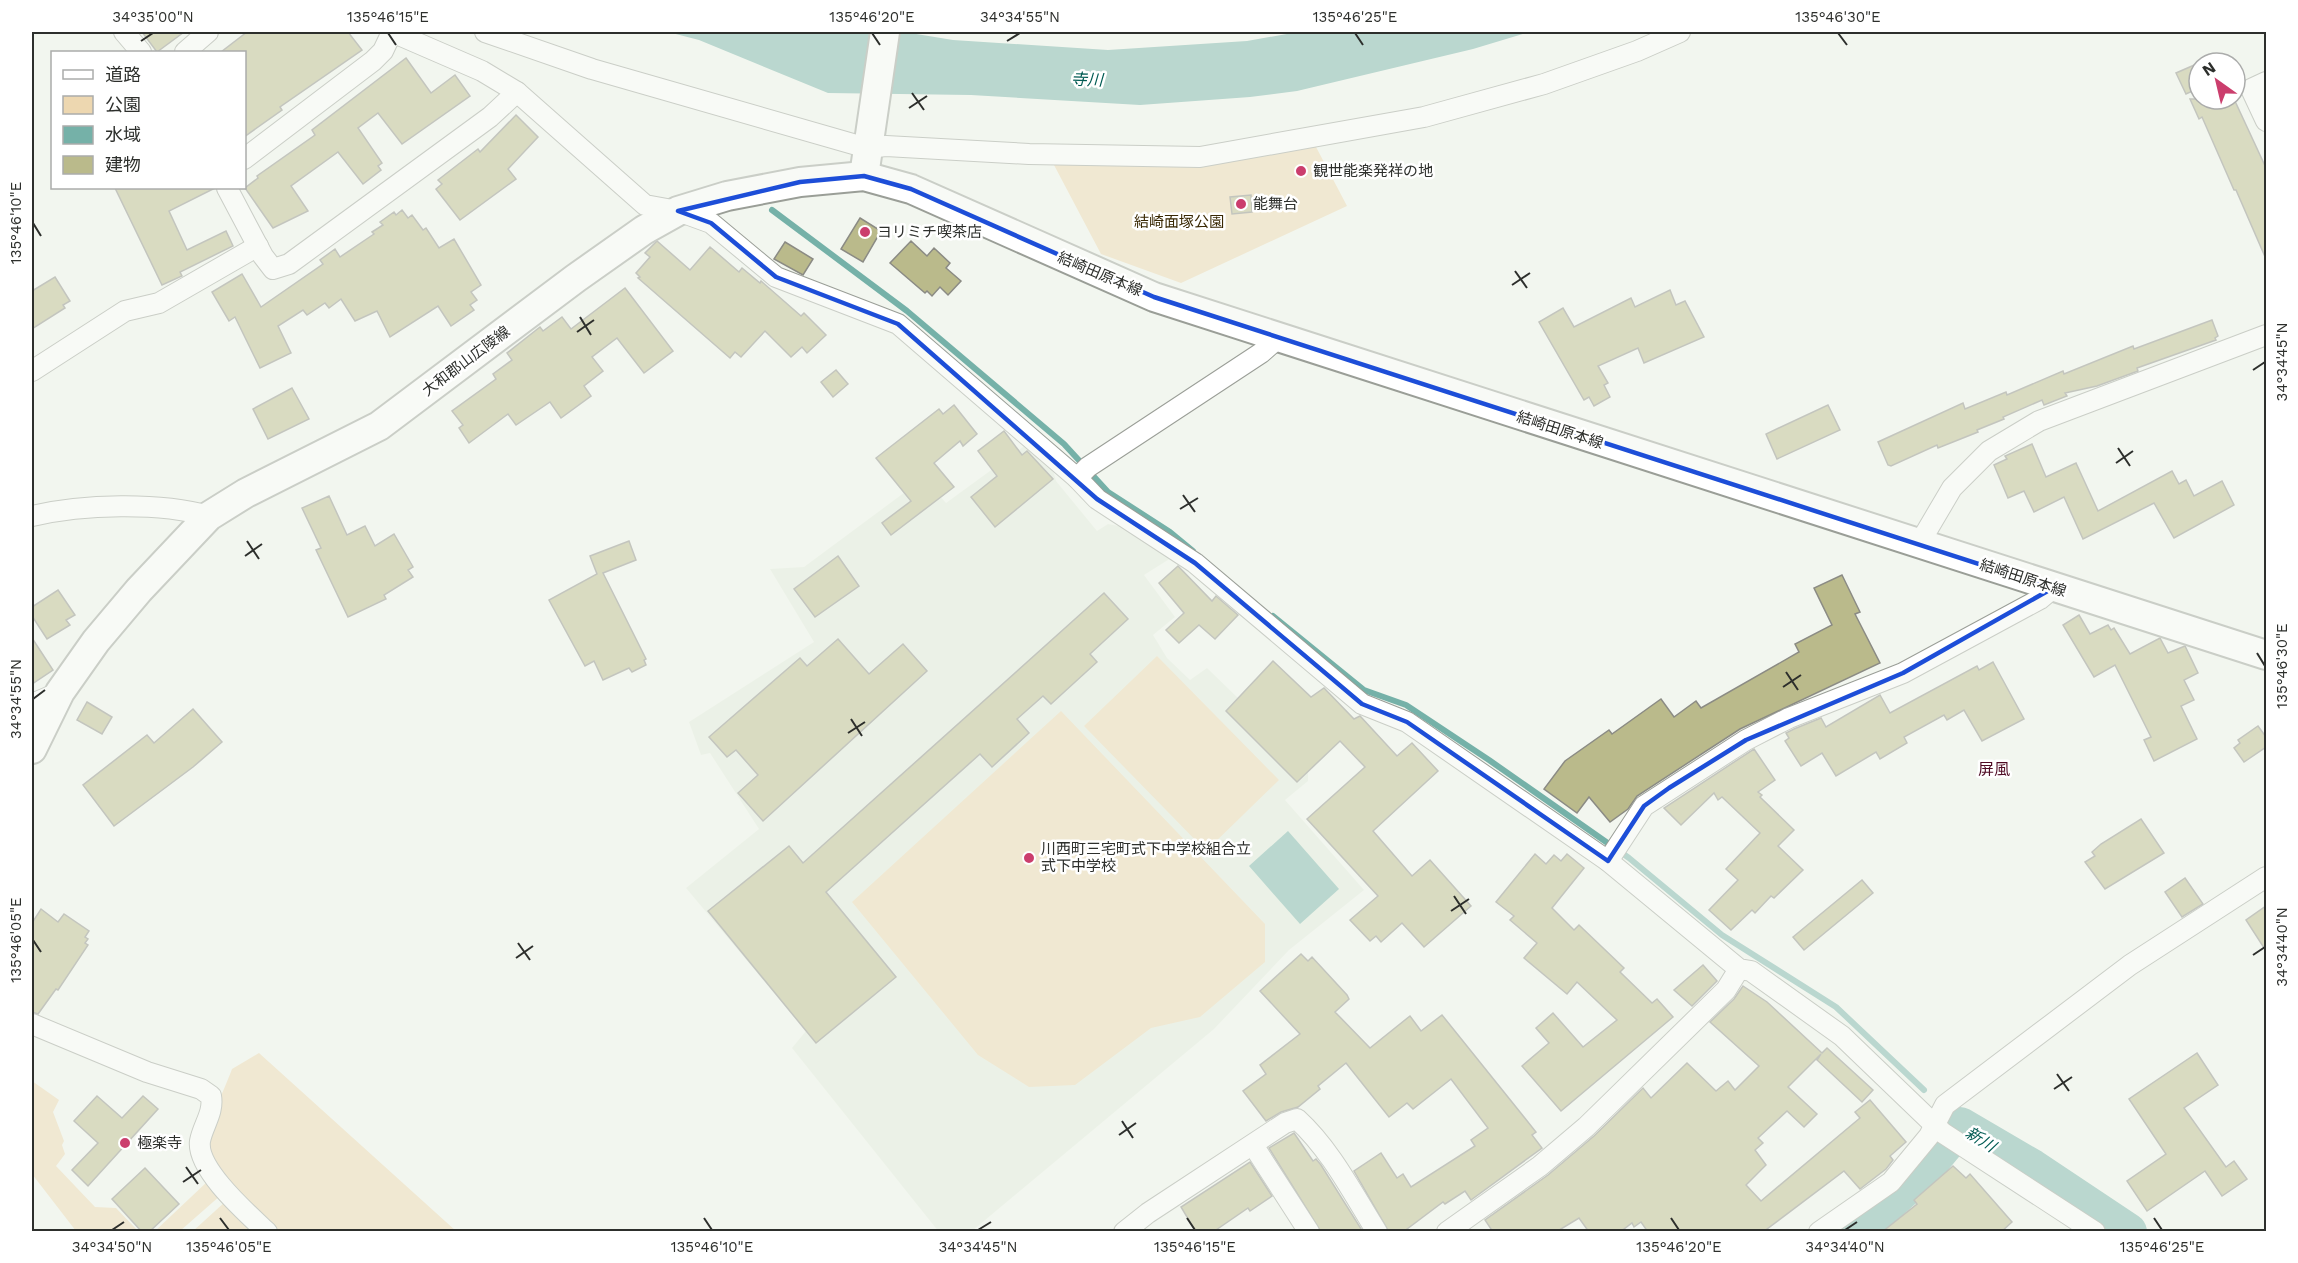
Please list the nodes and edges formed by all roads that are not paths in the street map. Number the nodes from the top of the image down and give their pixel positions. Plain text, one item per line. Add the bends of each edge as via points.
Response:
1 (124, 32) edge
2 (208, 32) edge
3 (485, 32) edge
4 (885, 32) edge
5 (1680, 32) edge
6 (140, 51) edge
7 (186, 51) edge
8 (2266, 82) edge
9 (517, 92) junction
10 (2266, 121) edge
11 (869, 138) junction
12 (246, 157) edge
13 (864, 176) junction
14 (228, 189) edge
15 (678, 211) junction
16 (258, 246) junction
17 (2266, 335) edge
18 (1278, 338) junction
19 (32, 371) edge
20 (1077, 478) junction
21 (32, 516) edge
22 (209, 516) junction
23 (1919, 544) junction
24 (2053, 588) junction
25 (2266, 655) edge
26 (60, 692) junction
27 (32, 704) edge
28 (32, 749) edge
29 (1608, 861) junction
30 (2266, 877) edge
31 (1738, 969) junction
32 (32, 1024) edge
33 (1935, 1123) junction
34 (1253, 1144) junction
35 (267, 1232) edge
36 (1124, 1232) edge
37 (1309, 1232) edge
38 (1377, 1232) edge
39 (1447, 1232) edge
40 (1819, 1232) edge
41 (2095, 1232) edge

1 - 6 street
2 - 7 street
3 - 11 street via 604,73
4 - 11 main road
5 - 11 street via 1544,84 1424,117 1200,157 886,146
8 - 10 street via 2251,89
9 - 12 street via 482,71 392,32 373,61
9 - 15 street via 645,205
9 - 16 street via 490,117 289,264 273,269
11 - 13 main road
13 - 15 main road, 大和郡山広陵線 via 800,182 727,196
13 - 18 main road, 結崎田原本線 via 911,189 1154,297
14 - 16 street
15 - 20 street via 711,223 776,277 898,324
15 - 22 main road, 大和郡山広陵線 via 586,271 380,426 246,493
16 - 19 street via 159,303 126,311
17 - 23 street via 2039,421 1989,451 1952,488
18 - 20 street via 1262,353
18 - 23 main road, 結崎田原本線
20 - 29 street via 1097,499 1195,563 1362,704 1407,722
21 - 22 street via 149,506
22 - 26 main road, 大和郡山広陵線 via 96,641
23 - 24 main road, 結崎田原本線
24 - 25 main road, 結崎田原本線
24 - 29 street via 2040,599 1903,673 1789,718 1698,770 1644,806
26 - 27 street
26 - 28 main road, 大和郡山広陵線
29 - 31 street
30 - 33 street via 2130,965 1945,1105
31 - 33 street via 1751,971 1842,1036
31 - 39 street via 1726,990 1586,1128
32 - 35 street via 211,1096 213,1106 200,1143 209,1171 236,1204
33 - 40 street via 1891,1182
33 - 41 street via 1943,1133
34 - 36 street
34 - 37 street
34 - 38 street via 1297,1119 1332,1162

